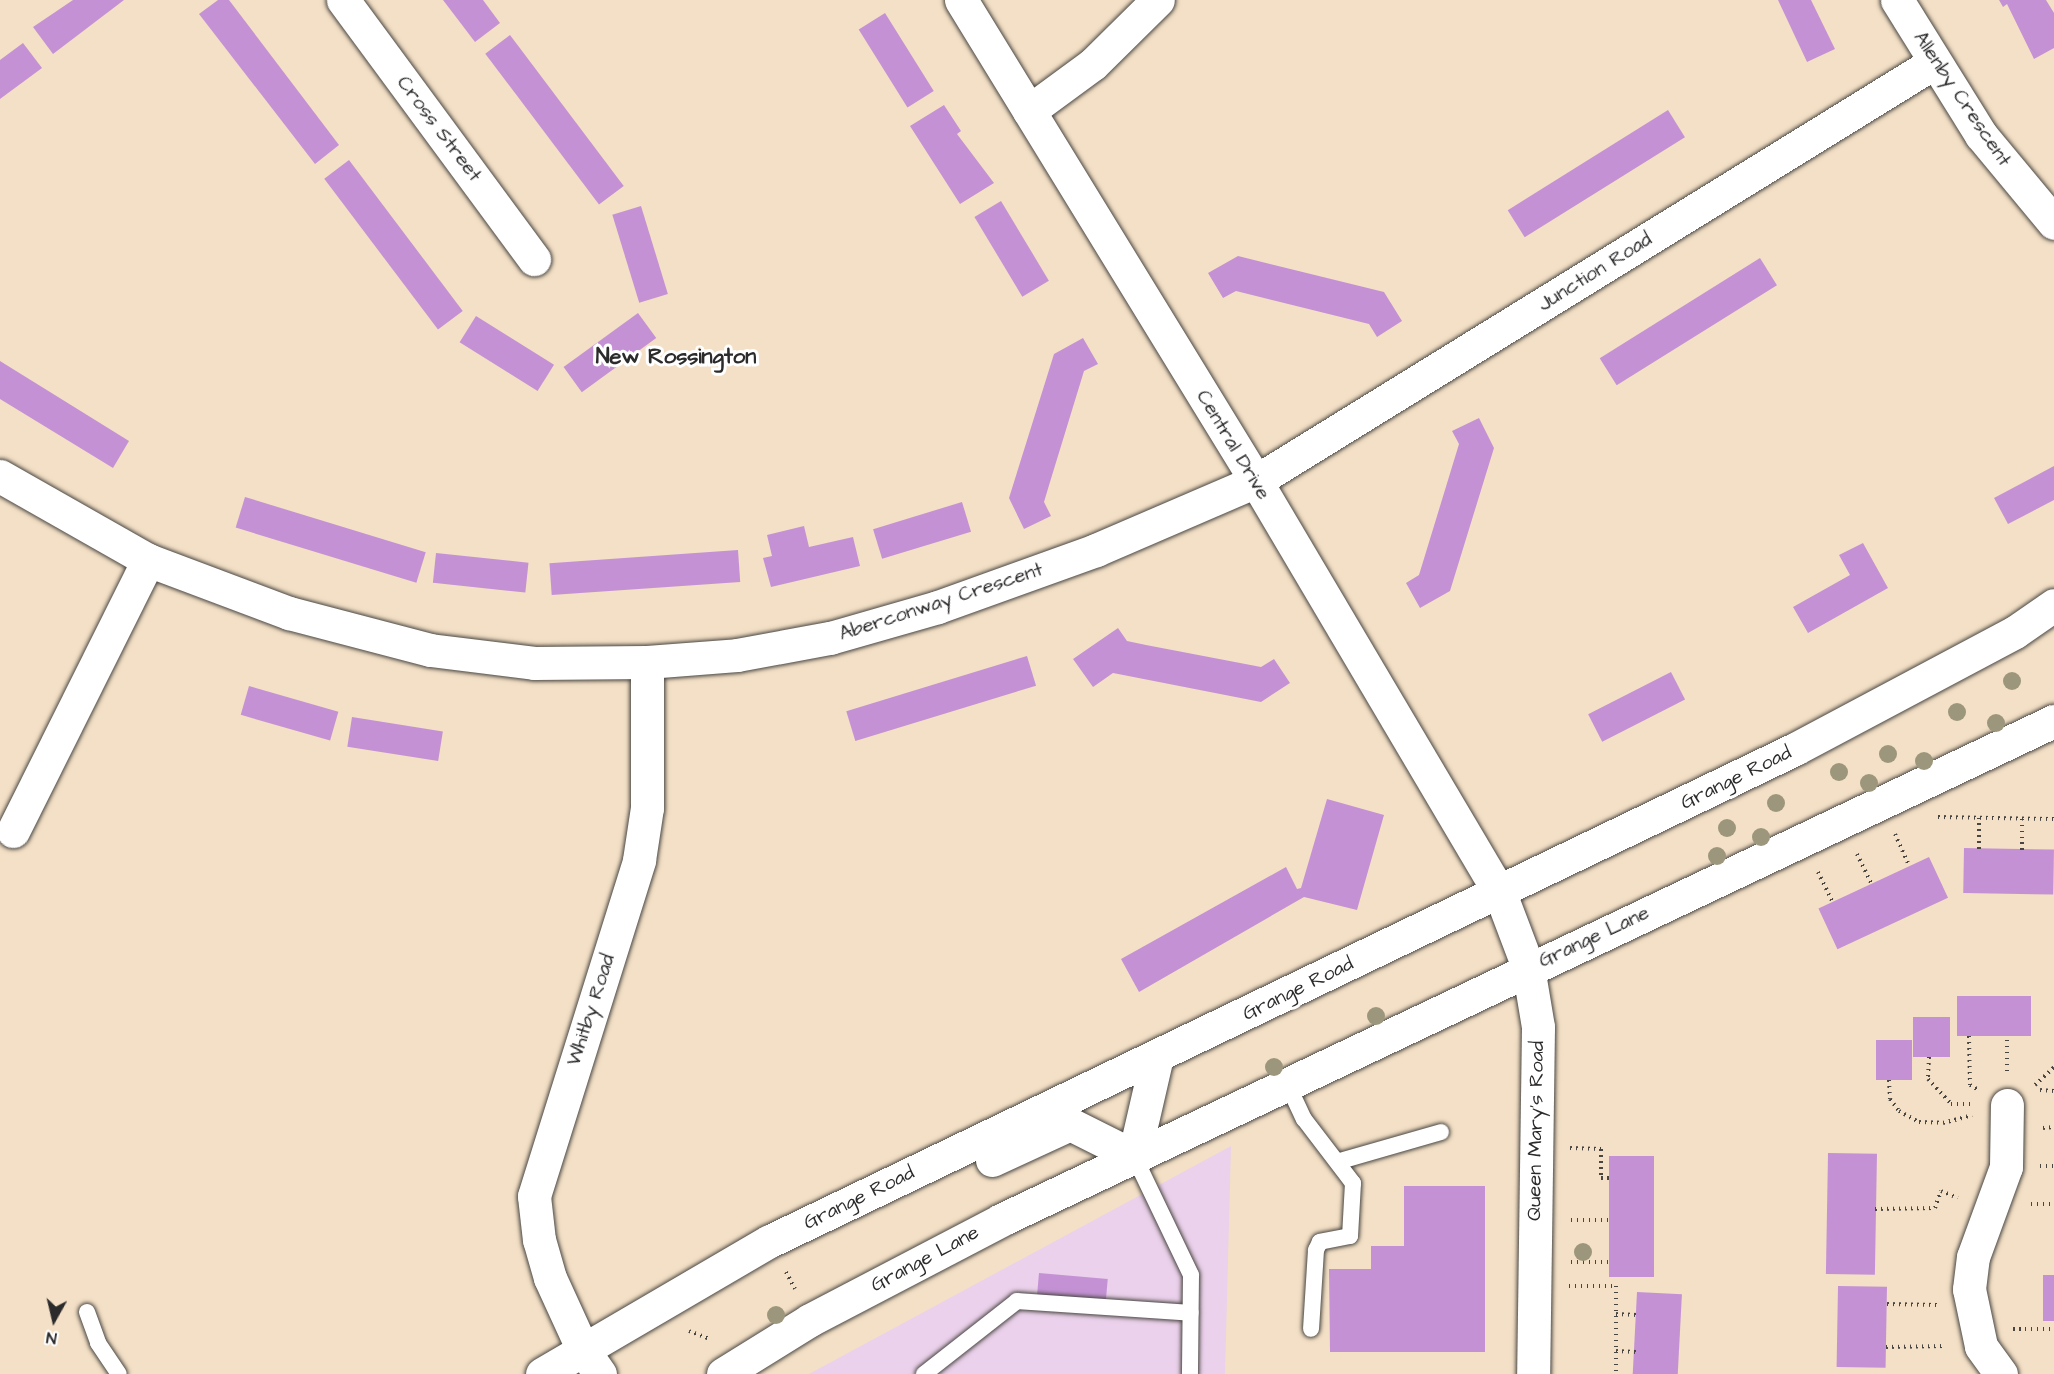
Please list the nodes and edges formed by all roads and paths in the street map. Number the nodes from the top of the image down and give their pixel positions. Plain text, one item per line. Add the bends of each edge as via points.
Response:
1 (343, 0) edge
2 (961, 0) edge
3 (1158, 0) edge
4 (1897, 0) edge
5 (1935, 62) junction
6 (1029, 111) junction
7 (2054, 223) edge
8 (534, 259) dead end
9 (0, 476) edge
10 (1256, 482) junction
11 (148, 560) junction
12 (2054, 605) edge
13 (647, 662) junction
14 (2054, 721) edge
15 (1904, 793) junction
16 (1979, 818) junction
17 (2022, 818) junction
18 (2054, 819) edge
19 (14, 831) dead end
20 (1979, 849) dead end
21 (2022, 850) dead end
22 (1500, 893) junction
23 (1528, 967) junction
24 (1969, 1036) dead end
25 (1158, 1056) junction
26 (1929, 1057) dead end
27 (1889, 1080) dead end
28 (1287, 1083) junction
29 (2007, 1105) junction
30 (1441, 1132) dead end
31 (1536, 1148) junction
32 (1134, 1156) junction
33 (1340, 1161) junction
34 (914, 1172) junction
35 (1609, 1178) dead end
36 (1875, 1209) dead end
37 (1990, 1210) junction
38 (770, 1241) junction
39 (1534, 1285) junction
40 (1887, 1304) dead end
41 (1970, 1306) junction
42 (87, 1312) dead end
43 (644, 1312) junction
44 (1191, 1313) junction
45 (1616, 1314) junction
46 (1637, 1315) dead end
47 (810, 1320) junction
48 (1311, 1329) dead end
49 (1981, 1346) junction
50 (1886, 1347) dead end
51 (1616, 1352) junction
52 (1636, 1352) dead end
53 (752, 1356) junction
54 (591, 1361) edge
55 (119, 1374) edge
56 (542, 1374) edge
57 (723, 1374) edge
58 (924, 1374) edge
59 (1190, 1374) edge
60 (1533, 1374) edge
61 (1616, 1374) edge
62 (2001, 1374) edge

1 - 8 street, Cross Street
2 - 6 street, Central Drive
3 - 6 street via 1093,64
4 - 5 street, Allenby Crescent
5 - 7 street, Allenby Crescent via 1981,135
5 - 10 street, Junction Road
6 - 10 street, Central Drive
9 - 11 street, Aberconway Crescent
10 - 13 street, Aberconway Crescent via 1096,550 938,607 818,640 736,655
10 - 22 street, Central Drive
11 - 13 street, Aberconway Crescent via 288,613 430,650 534,663
11 - 19 street
12 - 22 street, Grange Road via 2015,632 1795,749
13 - 54 street, Whitby Road via 647,807 639,860 534,1196 539,1240 550,1278
14 - 15 street, Grange Lane
15 - 16 path via 1915,816
15 - 23 street, Grange Lane
16 - 17 path
16 - 20 path
17 - 18 path
17 - 21 path
22 - 23 street, Queen Mary's Road
22 - 25 street, Grange Road
23 - 28 street, Grange Lane
23 - 31 street, Queen Mary's Road via 1538,1027
24 - 29 path via 1970,1085
25 - 32 street
25 - 34 street, Grange Road
26 - 29 path via 1928,1079 1951,1104
27 - 29 path via 1890,1099 1899,1111 1919,1122 1943,1123
28 - 32 street, Grange Lane
28 - 33 lane via 1304,1119
29 - 37 street via 2006,1167
30 - 33 lane
31 - 35 path via 1601,1149 1601,1178
31 - 39 street, Queen Mary's Road
32 - 34 street via 1070,1124 980,1166
32 - 44 lane via 1191,1275
32 - 47 street, Grange Lane
33 - 48 lane via 1353,1183 1353,1231 1346,1239 1320,1242 1316,1250
34 - 38 street, Grange Road
36 - 37 path via 1935,1208 1941,1191
37 - 41 street via 1973,1257
38 - 43 street, Grange Road
38 - 47 path
39 - 45 path via 1616,1286
39 - 60 street, Queen Mary's Road
40 - 41 path
41 - 49 street
42 - 55 lane via 98,1343
43 - 53 path
43 - 54 street, Grange Road
44 - 58 lane via 1017,1302
44 - 59 lane
45 - 46 path
45 - 51 path
47 - 53 street, Grange Lane
49 - 50 path
49 - 62 street
51 - 52 path
51 - 61 path
53 - 57 street, Grange Lane
54 - 56 street, Grange Road

